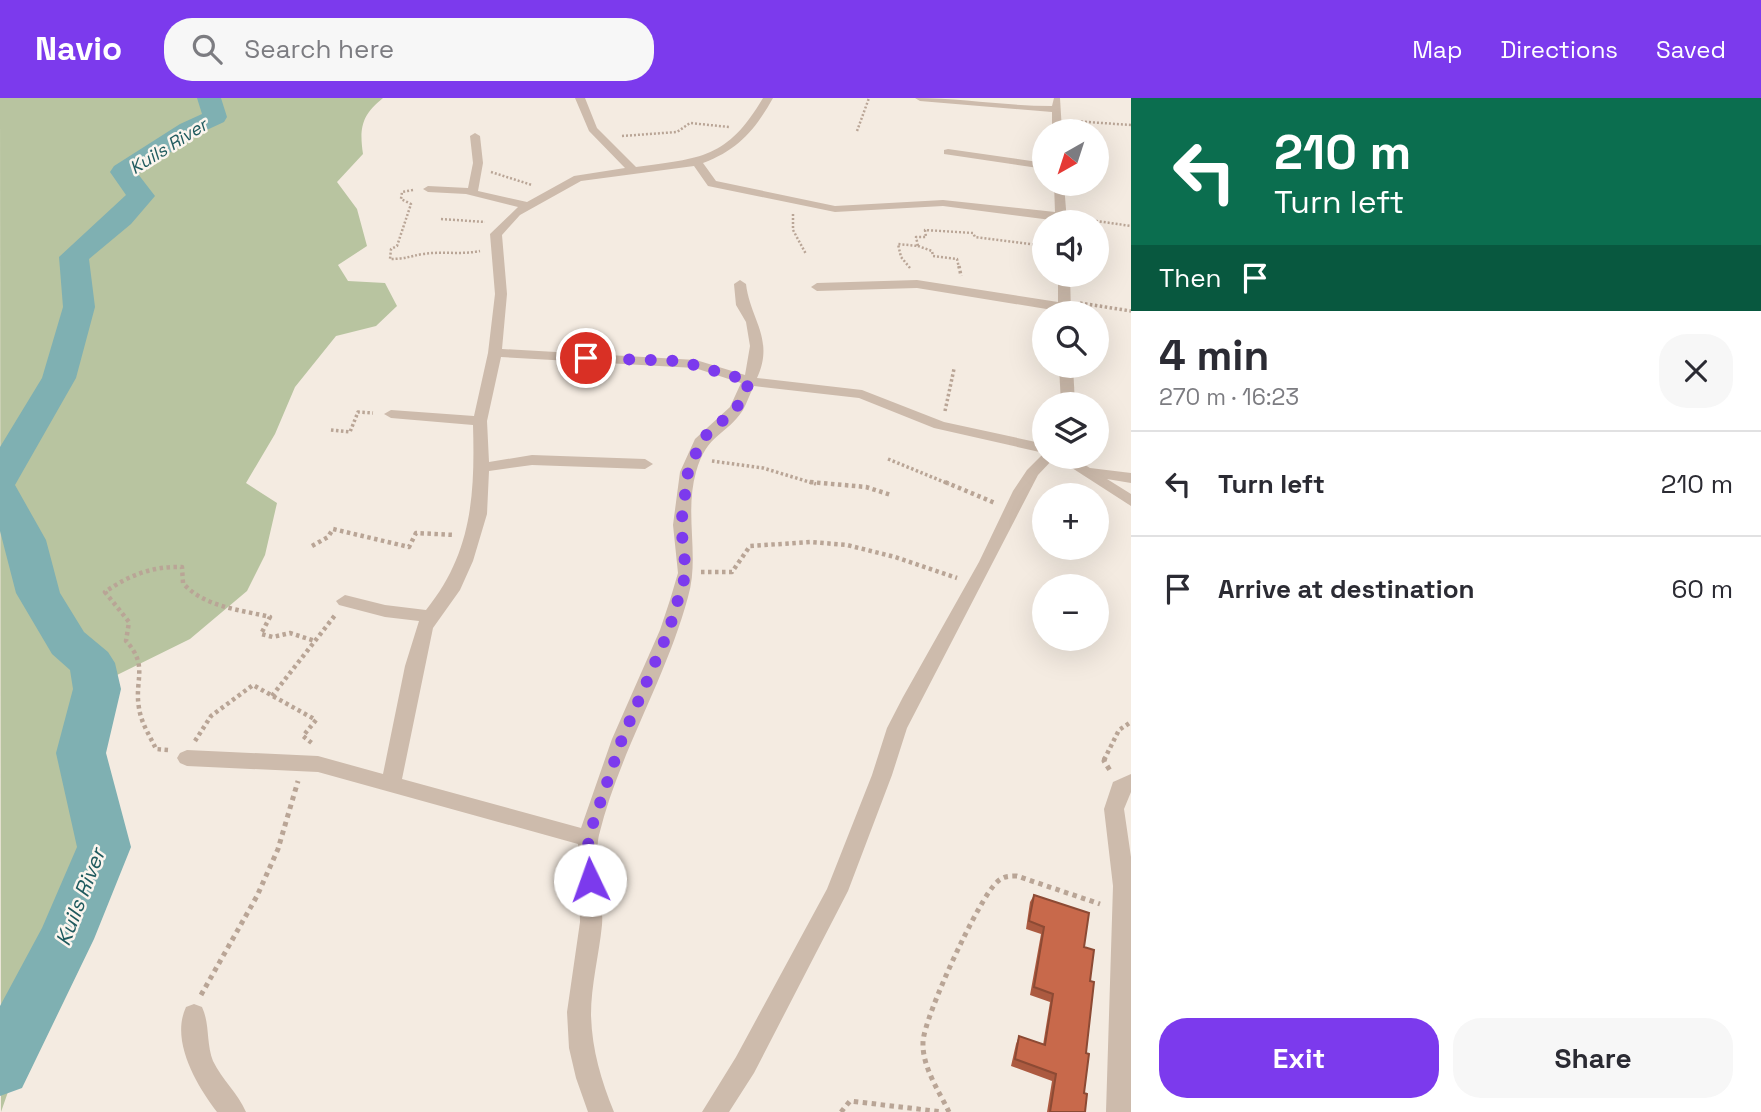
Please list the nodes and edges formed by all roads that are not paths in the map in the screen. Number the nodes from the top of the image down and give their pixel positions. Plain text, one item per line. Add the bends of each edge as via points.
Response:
1 (580, 98) edge
2 (768, 98) edge
3 (920, 98) edge
4 (1057, 114) edge
5 (475, 136) dead end
6 (948, 152) dead end
7 (697, 162) junction
8 (1032, 164) edge
9 (633, 170) junction
10 (428, 189) road end
11 (472, 193) junction
12 (528, 206) junction
13 (1032, 215) edge
14 (740, 284) dead end
15 (817, 287) dead end
16 (1032, 301) edge
17 (495, 353) junction
18 (750, 381) junction
19 (391, 414) road end
20 (480, 421) junction
21 (1032, 446) edge
22 (645, 464) dead end
23 (482, 468) junction
24 (1036, 469) edge
25 (1085, 470) joint
26 (1131, 478) edge
27 (1131, 501) edge
28 (345, 601) road end
29 (430, 616) junction
30 (187, 758) road end
31 (391, 785) junction
32 (1126, 785) edge
33 (588, 838) junction
34 (194, 1015) road end
35 (233, 1112) edge
36 (601, 1112) edge
37 (715, 1112) edge
38 (1119, 1112) edge

1 - 9 street via 600,138
2 - 7 street via 730,149
3 - 4 street
5 - 11 street via 477,167
6 - 8 street
7 - 9 street
7 - 13 street via 712,184 797,203 846,210 953,203
9 - 12 street via 578,178
10 - 11 street
11 - 12 street
12 - 17 street via 496,234 501,279
14 - 18 street via 740,300 753,322 757,346
15 - 16 street via 916,284
17 - 18 street via 680,361
17 - 20 street
18 - 21 street via 862,394 939,425
18 - 33 street via 736,409 702,439 688,472 681,525 686,573 669,630 622,739
19 - 20 street
20 - 23 street
22 - 23 street via 532,460
23 - 29 street via 473,536 451,590
24 - 37 street via 897,728 837,891 745,1065
25 - 26 street
25 - 27 street
28 - 29 street
29 - 31 street via 414,666
30 - 31 street via 303,764
31 - 33 street
32 - 38 street via 1114,809 1125,886
33 - 36 street via 591,922 579,1012 581,1048
34 - 35 street via 197,1052

